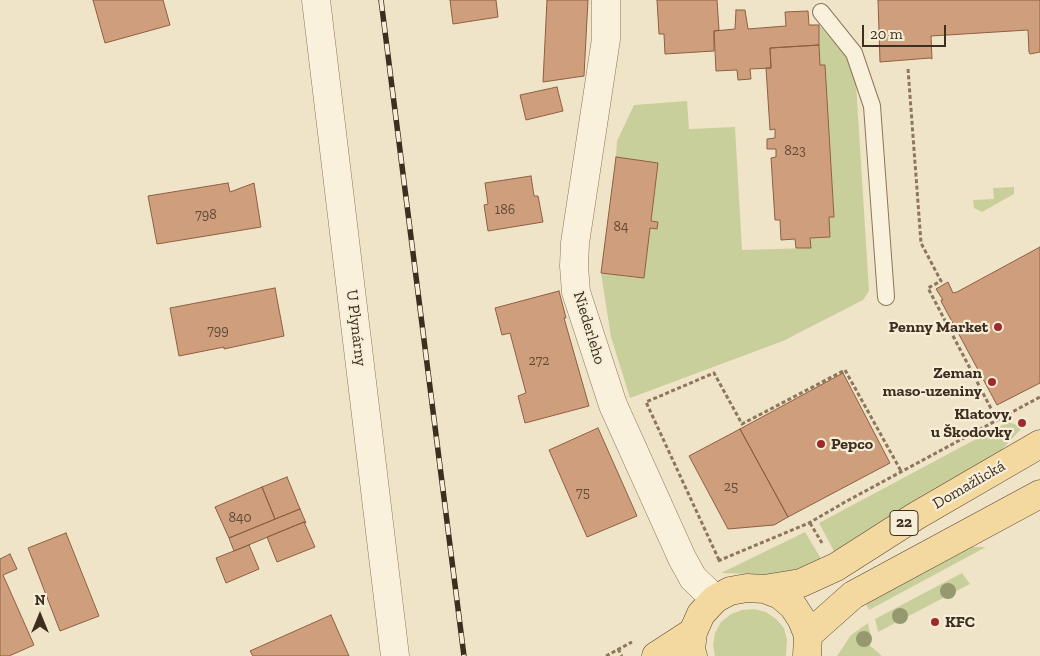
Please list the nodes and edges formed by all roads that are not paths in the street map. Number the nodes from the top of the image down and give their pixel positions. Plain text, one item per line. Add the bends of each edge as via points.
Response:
1 (316, 0) edge
2 (606, 0) edge
3 (821, 12) dead end
4 (886, 297) dead end
5 (1040, 444) edge
6 (1040, 494) edge
7 (764, 589) junction
8 (715, 599) junction
9 (693, 644) edge
10 (808, 646) edge
11 (645, 648) edge
12 (395, 656) edge

1 - 12 street, U Plynárny
2 - 8 street, Niederleho via 606,39 575,243 576,292 613,404 682,558 693,578
3 - 4 lane via 854,53 872,106
5 - 7 main road, Domažlická / 22 via 836,567 801,583
6 - 10 main road, 22 via 853,596
7 - 8 main road, 22 via 730,591
7 - 10 main road, 22 via 793,606 802,620
8 - 9 main road, 22 via 701,614
9 - 11 main road, 22

